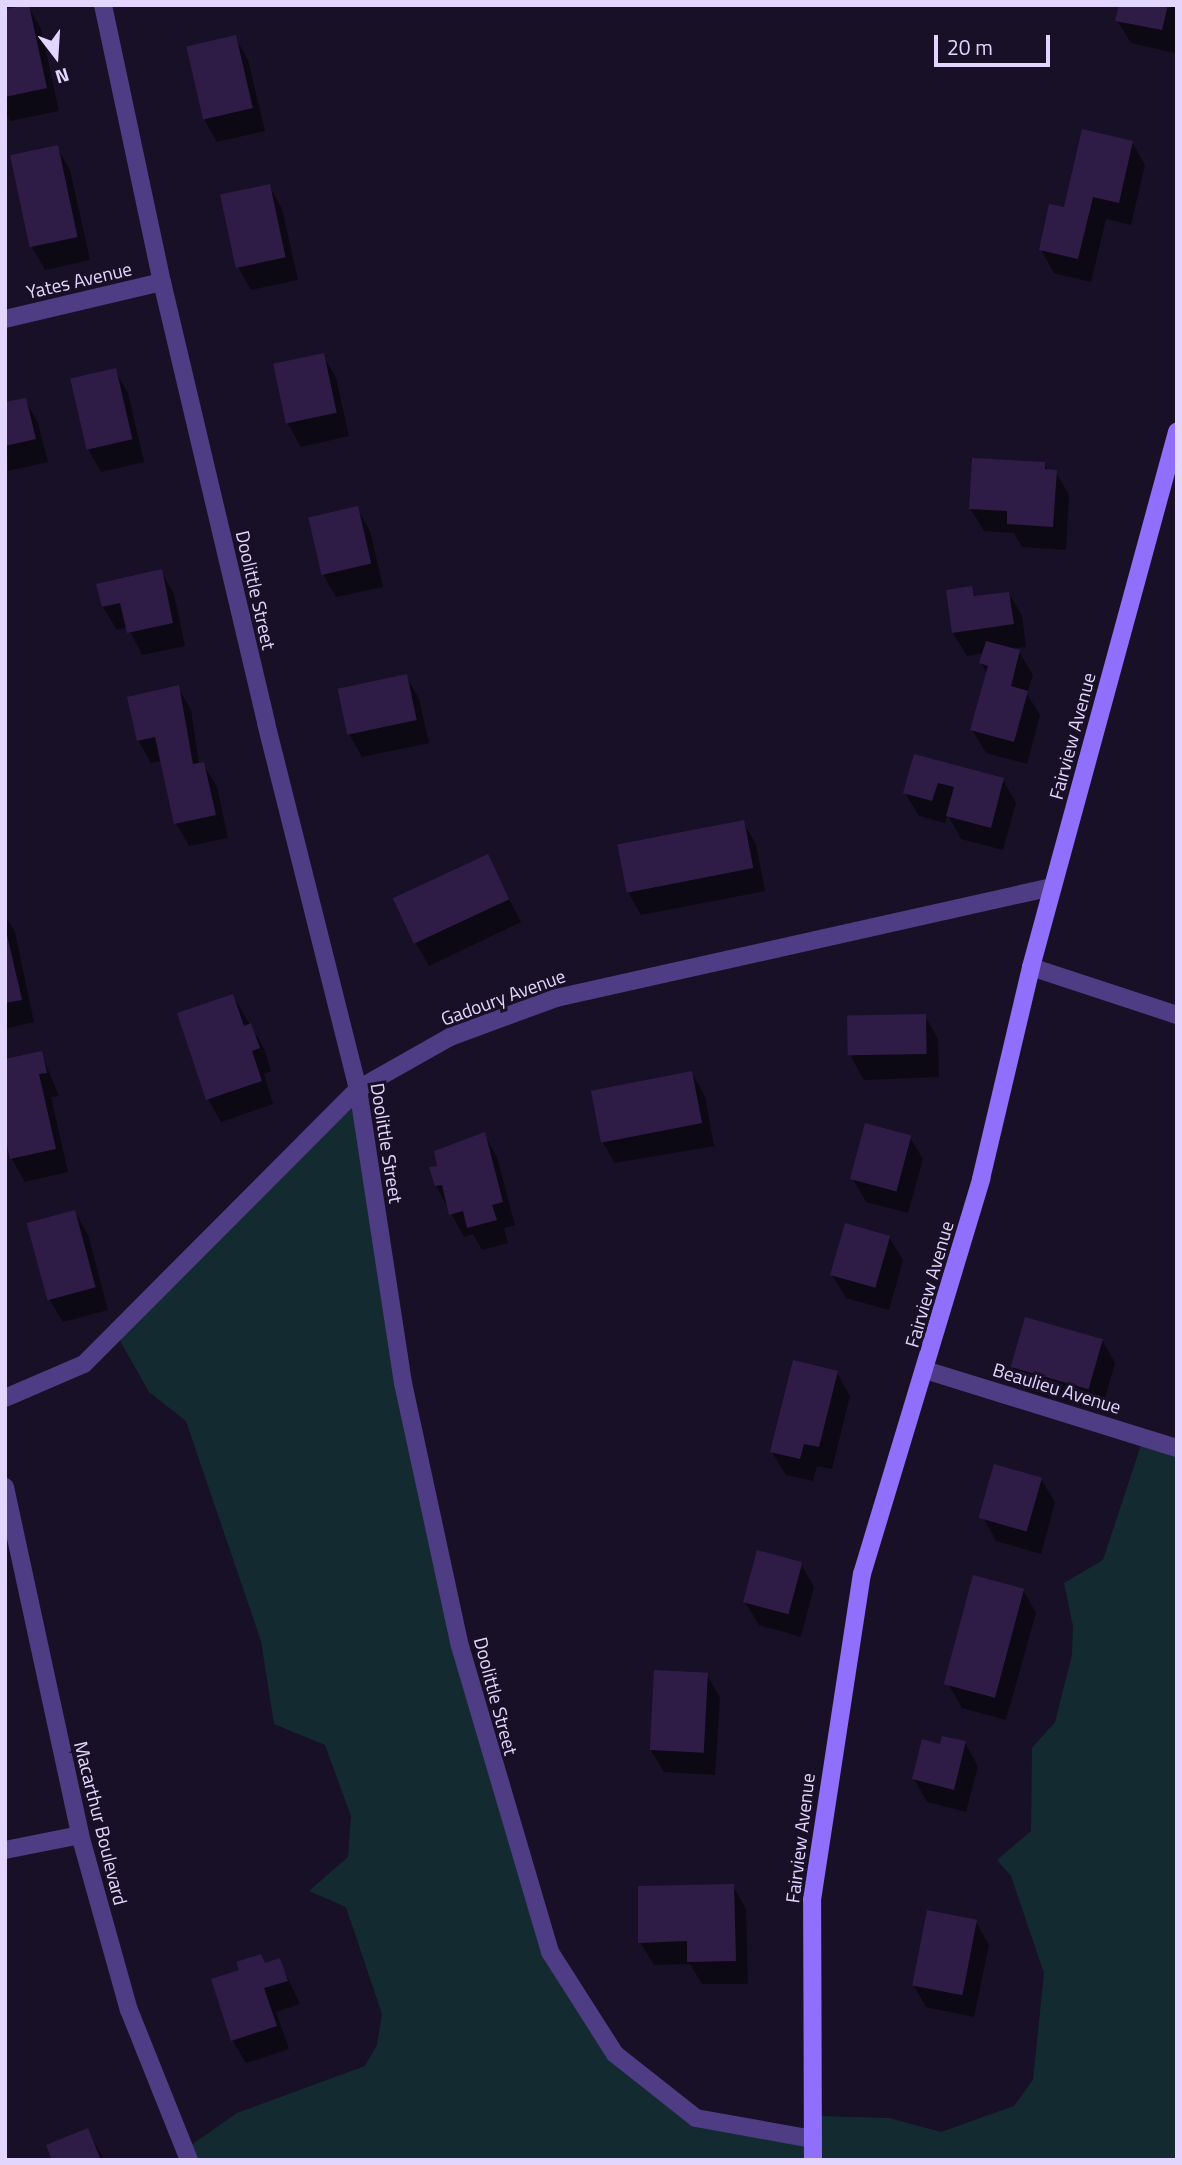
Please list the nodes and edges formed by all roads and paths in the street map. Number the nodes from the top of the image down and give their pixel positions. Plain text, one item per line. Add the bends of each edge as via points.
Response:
1 (103, 5) edge
2 (162, 282) junction
3 (5, 319) edge
4 (1177, 432) edge
5 (1052, 887) junction
6 (1031, 967) junction
7 (1177, 1016) edge
8 (358, 1089) junction
9 (925, 1370) junction
10 (5, 1398) edge
11 (1177, 1448) edge
12 (5, 1487) edge
13 (80, 1835) junction
14 (5, 1850) edge
15 (813, 2139) junction
16 (189, 2160) edge
17 (813, 2160) edge

1 - 2 street, Doolittle Street
2 - 3 street, Yates Avenue
2 - 8 street, Doolittle Street via 265,723
4 - 5 main road, Fairview Avenue
5 - 6 main road, Fairview Avenue
5 - 8 street, Gadoury Avenue via 556,998 450,1037
6 - 7 street
6 - 9 main road, Fairview Avenue via 981,1179
8 - 10 street, Gadoury Avenue via 84,1364
8 - 15 street, Doolittle Street via 403,1383 460,1646 550,1952 615,2054 696,2118
9 - 11 street, Beaulieu Avenue
9 - 15 main road, Fairview Avenue via 862,1574 835,1725 812,1900
12 - 13 street, Macarthur Boulevard
13 - 14 street
13 - 16 street, Macarthur Boulevard via 129,2010
15 - 17 main road, Fairview Avenue

